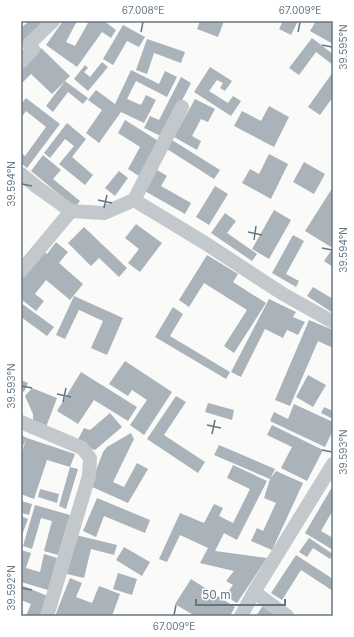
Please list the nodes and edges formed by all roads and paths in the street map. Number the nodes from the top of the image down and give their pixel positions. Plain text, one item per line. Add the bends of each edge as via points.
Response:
1 (53, 21) edge
2 (21, 62) edge
3 (182, 107) dead end
4 (21, 174) edge
5 (134, 200) junction
6 (71, 211) junction
7 (21, 271) edge
8 (333, 322) edge
9 (21, 422) edge
10 (333, 464) edge
11 (254, 592) junction
12 (47, 616) edge
13 (241, 616) edge
14 (287, 616) edge

1 - 2 street via 28,44 33,49
3 - 5 street
4 - 6 street
5 - 6 street via 104,213
5 - 8 street via 283,294
6 - 7 street
9 - 12 street via 82,448 90,458 89,476
10 - 11 street
11 - 13 street
11 - 14 street

